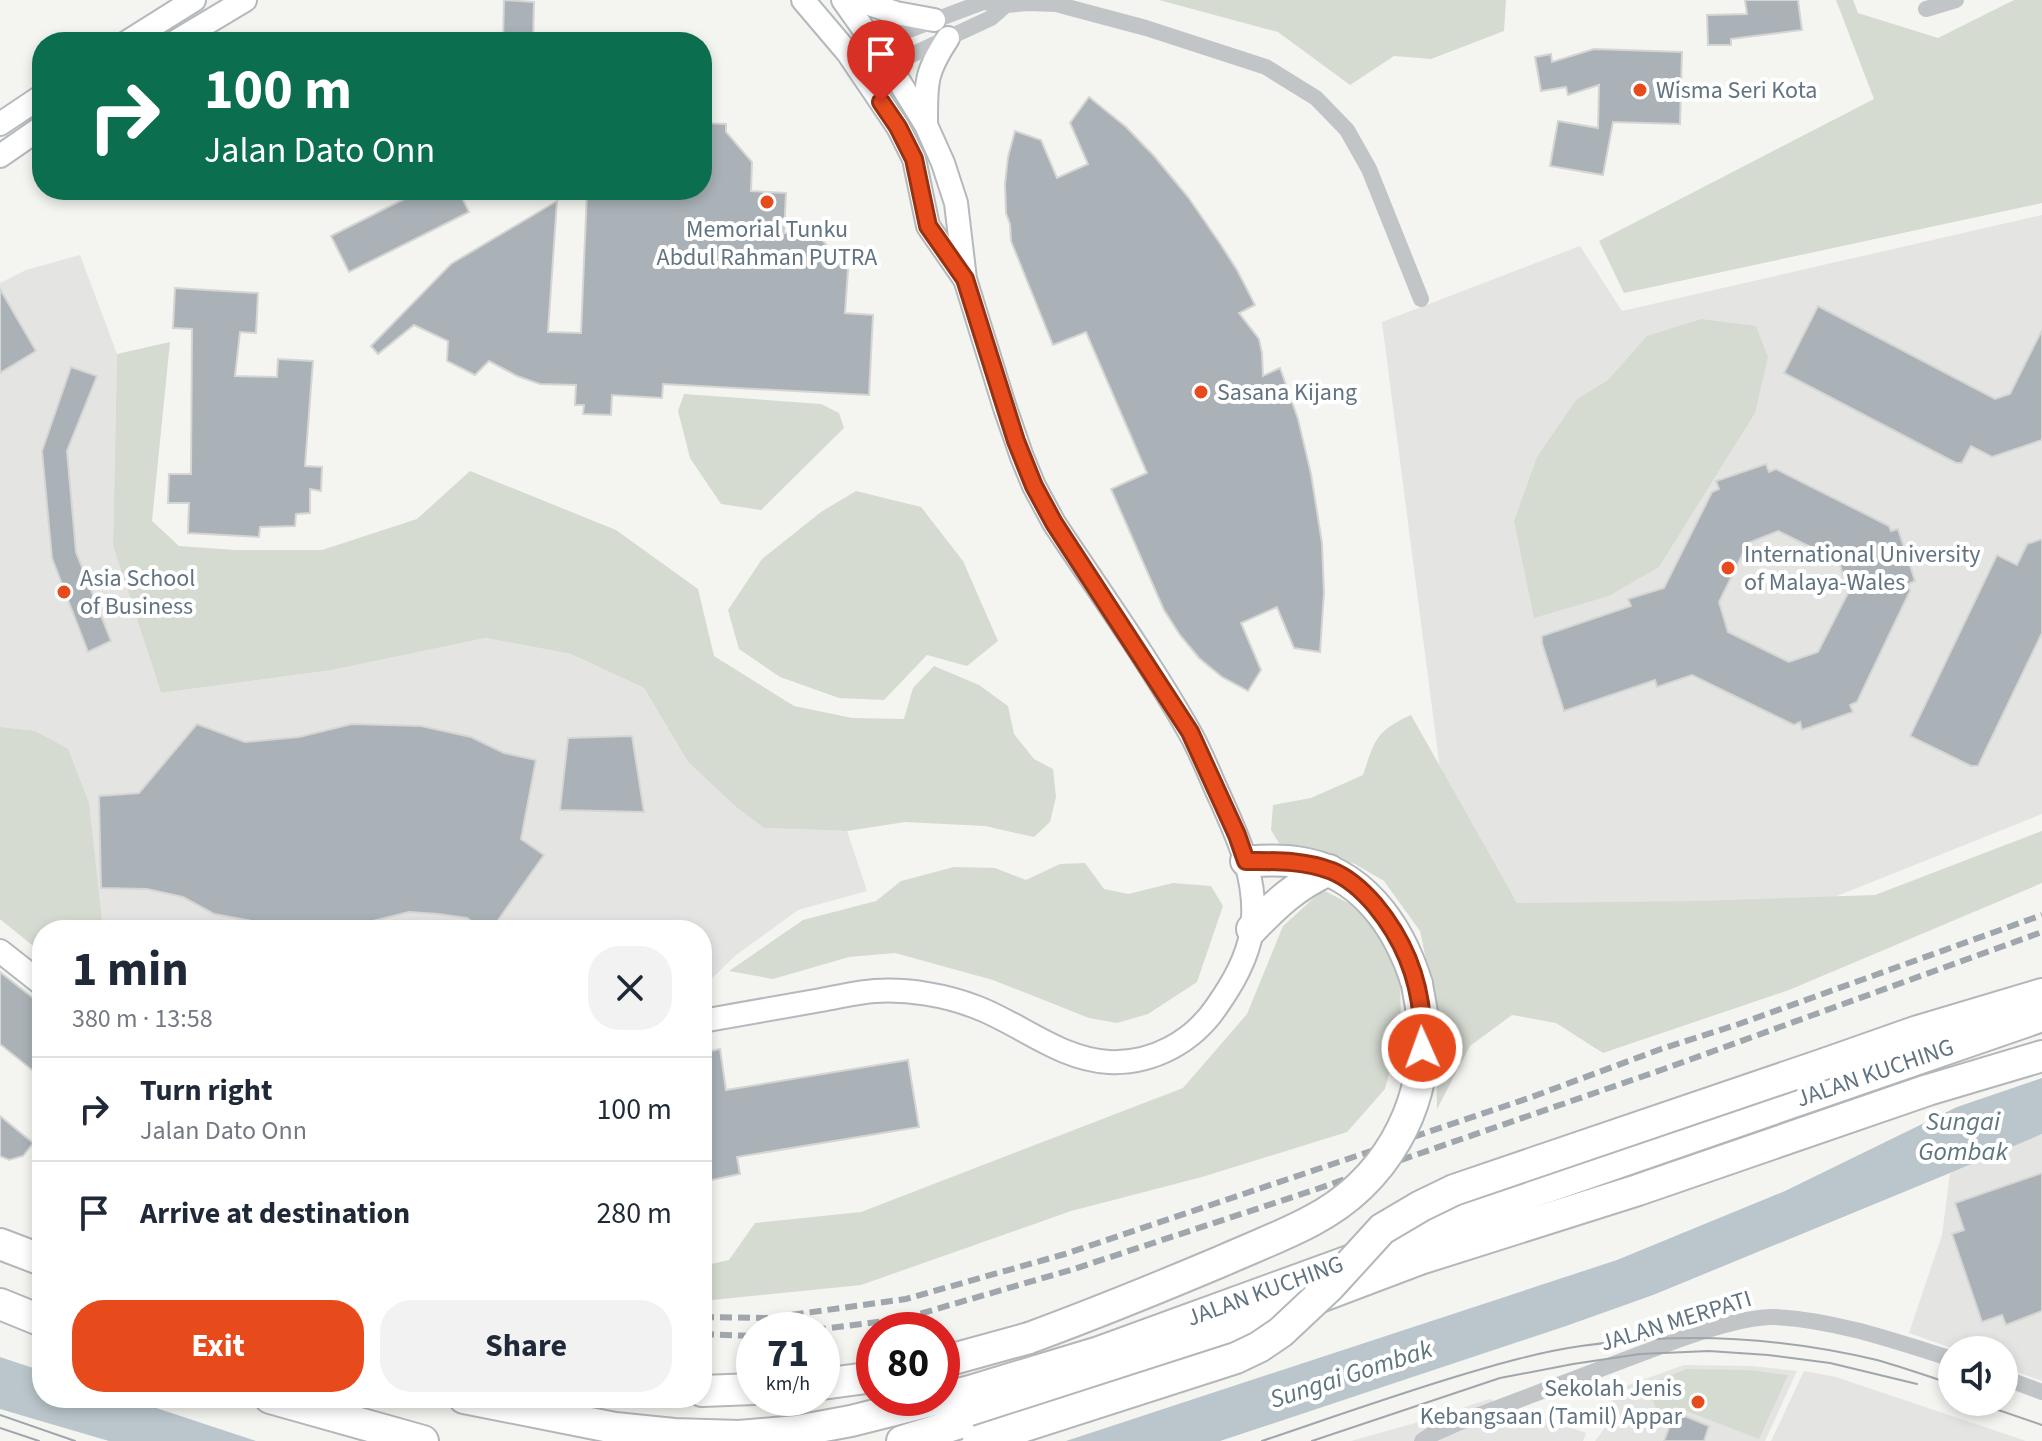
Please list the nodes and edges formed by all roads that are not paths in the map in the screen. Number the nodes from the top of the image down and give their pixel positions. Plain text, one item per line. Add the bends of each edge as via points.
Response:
1 (194, 0) edge
2 (245, 0) edge
3 (803, 0) edge
4 (843, 0) edge
5 (858, 0) edge
6 (1956, 0) edge
7 (1926, 9) dead end
8 (941, 29) junction
9 (143, 32) edge
10 (192, 32) edge
11 (873, 43) junction
12 (848, 53) junction
13 (889, 65) junction
14 (864, 77) junction
15 (32, 103) edge
16 (0, 124) edge
17 (926, 125) junction
18 (32, 134) edge
19 (0, 156) edge
20 (965, 279) junction
21 (1421, 299) dead end
22 (1246, 861) junction
23 (1329, 870) junction
24 (1252, 929) junction
25 (0, 951) edge
26 (32, 976) edge
27 (2042, 994) edge
28 (2042, 1016) edge
29 (712, 1019) edge
30 (2042, 1056) edge
31 (0, 1244) edge
32 (0, 1256) edge
33 (32, 1256) edge
34 (32, 1264) edge
35 (0, 1304) edge
36 (0, 1317) edge
37 (32, 1317) edge
38 (32, 1326) edge
39 (1938, 1355) edge
40 (960, 1357) edge
41 (2018, 1383) edge
42 (736, 1390) edge
43 (712, 1391) edge
44 (2042, 1392) edge
45 (304, 1408) edge
46 (514, 1408) edge
47 (327, 1415) junction
48 (390, 1441) edge
49 (423, 1441) edge
50 (902, 1441) edge
51 (978, 1441) edge
52 (1422, 1441) edge

1 - 9 street
2 - 10 street
3 - 12 street
4 - 11 street
5 - 8 street
6 - 7 street
8 - 11 street
8 - 13 street
8 - 17 street via 927,76
8 - 21 street via 983,2 1056,4 1266,67 1316,98 1347,130 1369,169
11 - 12 street
11 - 13 street
12 - 14 street
13 - 14 street
13 - 17 street
14 - 20 street via 914,159 928,226
15 - 16 street
17 - 20 street via 956,203
18 - 19 street
20 - 22 street via 1034,486 1190,732
22 - 23 highway via 1298,862
22 - 24 street
23 - 24 highway via 1303,882
23 - 40 highway, bridge via 1365,893 1405,949 1423,1026 1420,1070 1405,1125 1366,1182 1312,1221 1140,1296 1029,1338
24 - 29 street via 1243,963 1211,1016 1165,1052 1136,1061 1084,1058 975,1006 907,991 874,991
25 - 26 street
27 - 51 highway, bridge via 1918,1031 1454,1190 1382,1229 1330,1286 1259,1347
28 - 46 highway, JALAN KUCHING via 1501,1203 1099,1352 970,1391 851,1421 754,1435 615,1428
30 - 50 highway, JALAN KUCHING via 1420,1259 1205,1340
31 - 33 highway
32 - 34 highway
35 - 37 highway
36 - 38 highway
39 - 52 street, JALAN MERPATI via 1810,1320 1771,1317 1677,1340
41 - 44 street
42 - 43 highway
45 - 47 highway
47 - 48 highway
47 - 49 highway

